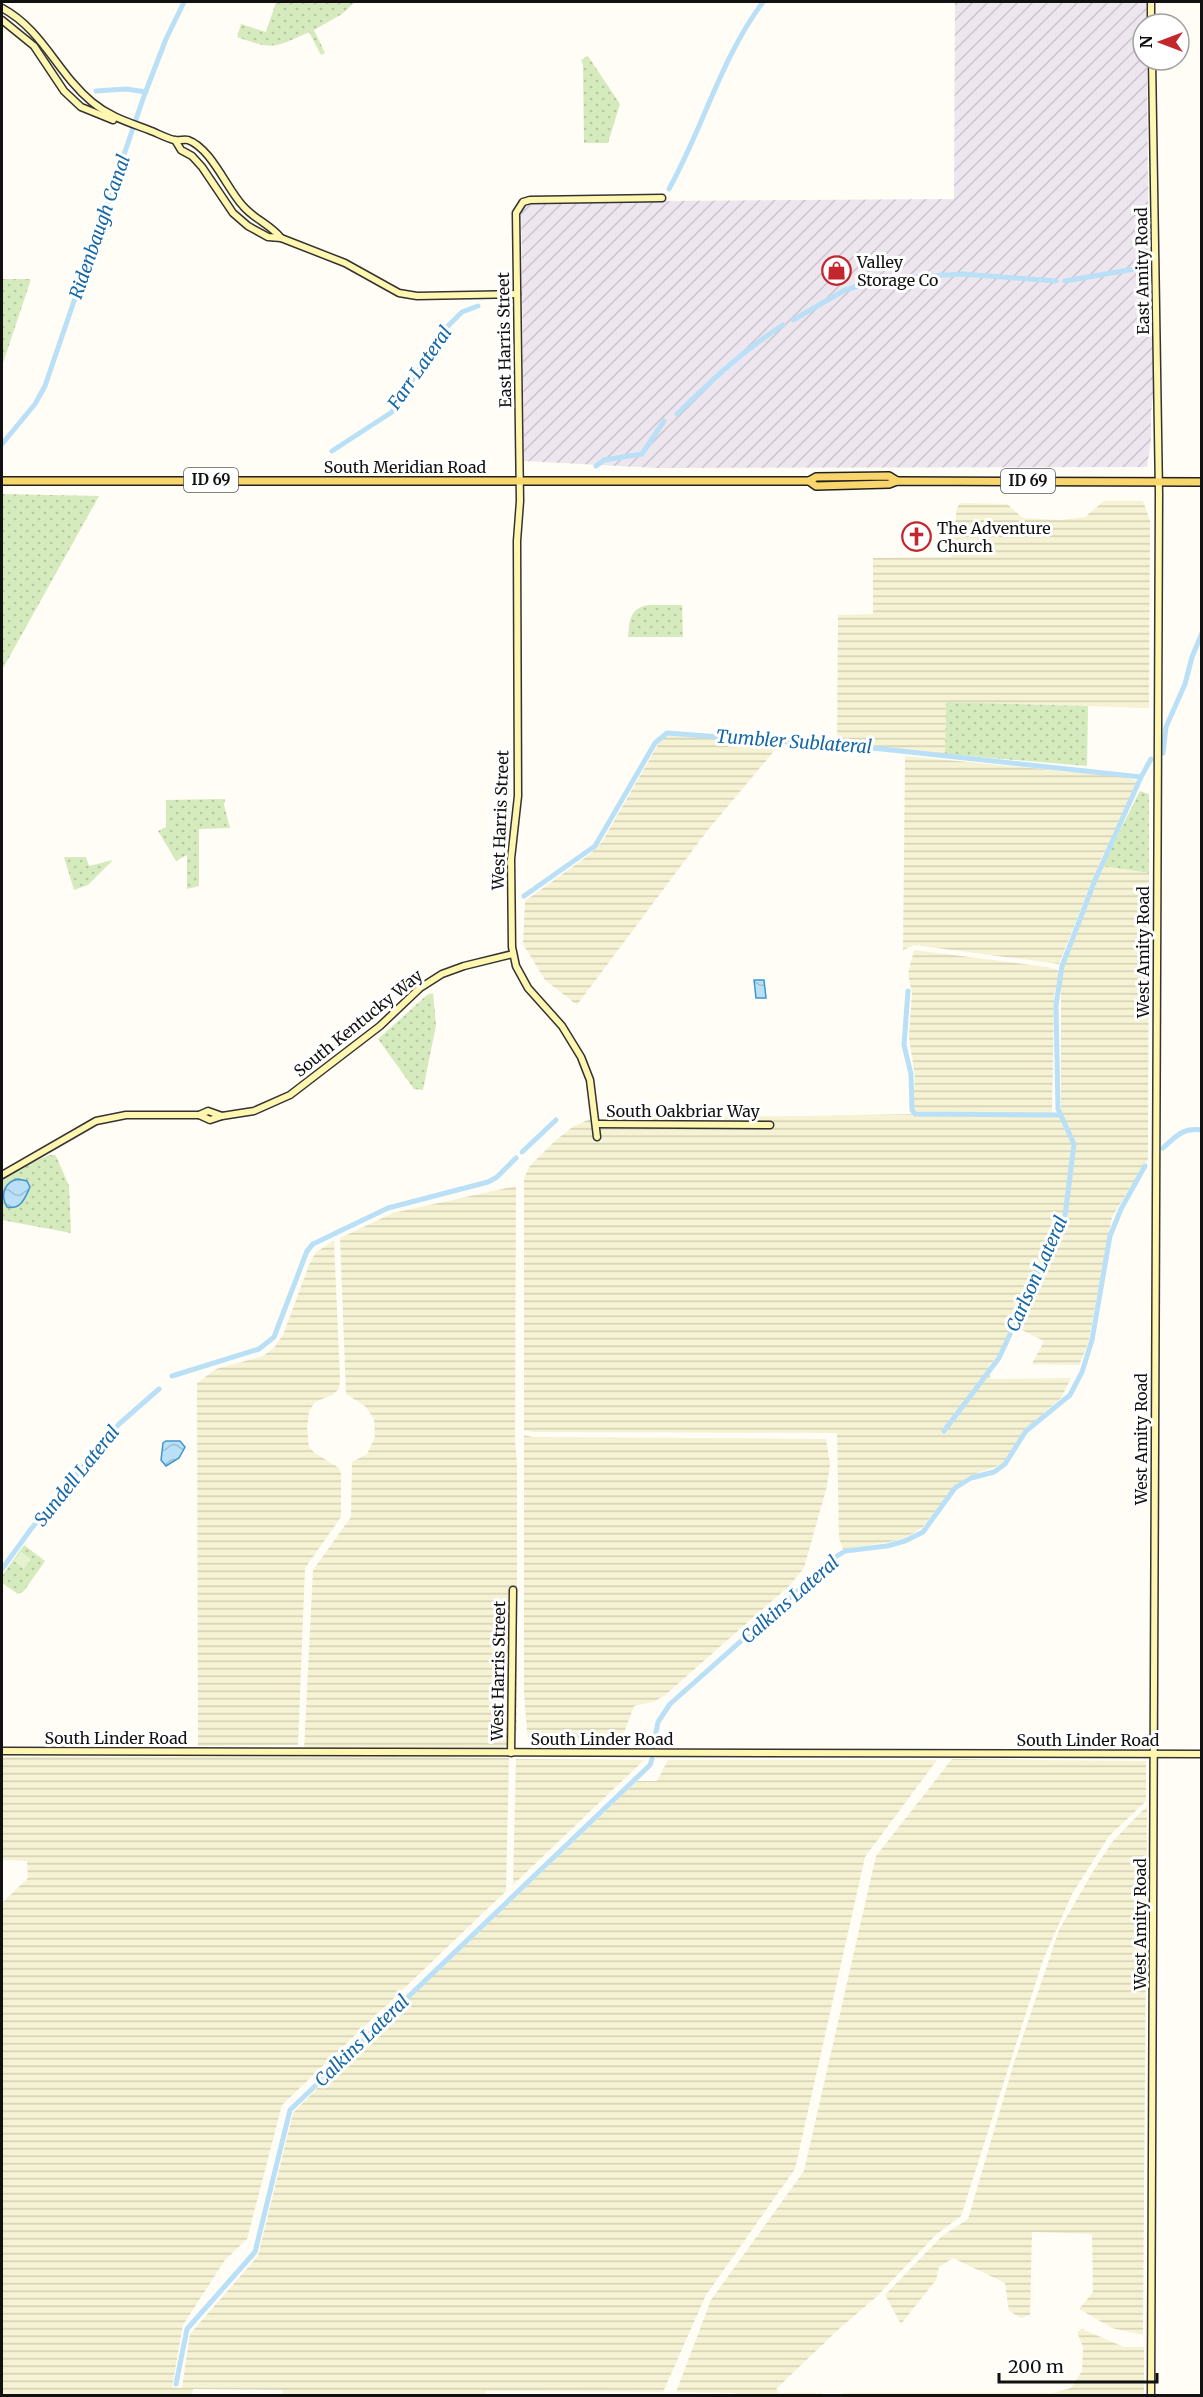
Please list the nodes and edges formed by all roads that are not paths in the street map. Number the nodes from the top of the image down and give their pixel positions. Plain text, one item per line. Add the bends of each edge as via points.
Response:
1 (2, 8) edge
2 (2, 20) edge
3 (1152, 72) edge
4 (128, 123) junction
5 (175, 140) junction
6 (662, 198) dead end
7 (281, 238) junction
8 (517, 294) junction
9 (896, 480) junction
10 (2, 481) edge
11 (520, 481) junction
12 (810, 482) junction
13 (1160, 482) junction
14 (1202, 482) edge
15 (513, 954) junction
16 (597, 1124) junction
17 (770, 1125) dead end
18 (597, 1137) dead end
19 (2, 1175) edge
20 (513, 1590) dead end
21 (2, 1752) edge
22 (511, 1753) junction
23 (1154, 1754) junction
24 (1202, 1754) edge
25 (1151, 2396) edge

1 - 4 street via 35,33 77,89 112,117
2 - 4 street via 34,46 64,91 81,107
3 - 13 street, East Amity Road
4 - 5 street
5 - 7 street via 202,167 233,213 268,237
5 - 7 street via 187,140 206,154 243,207
6 - 8 street, East Harris Street via 523,202 516,213
7 - 8 street via 345,263 399,293
8 - 11 street, East Harris Street
9 - 12 main road, South Meridian Road / ID 69 via 889,484 816,486
9 - 12 main road, South Meridian Road / ID 69 via 889,476 852,476 816,477
9 - 13 main road, South Meridian Road / ID 69
10 - 11 main road, South Meridian Road / ID 69
11 - 12 main road, South Meridian Road / ID 69
11 - 15 street, West Harris Street via 517,806 511,860
13 - 14 main road, South Meridian Road / ID 69
13 - 23 street, West Amity Road
15 - 16 street, West Harris Street via 528,987 562,1026 580,1057 590,1080
15 - 19 street, South Kentucky Way via 442,974 290,1095 254,1111 222,1116 208,1111 199,1115 126,1115 96,1121
16 - 17 street, South Oakbriar Way
16 - 18 street, West Harris Street
20 - 22 street, West Harris Street
21 - 22 street, South Linder Road
22 - 23 street, South Linder Road
23 - 24 street, South Linder Road
23 - 25 street, West Amity Road

